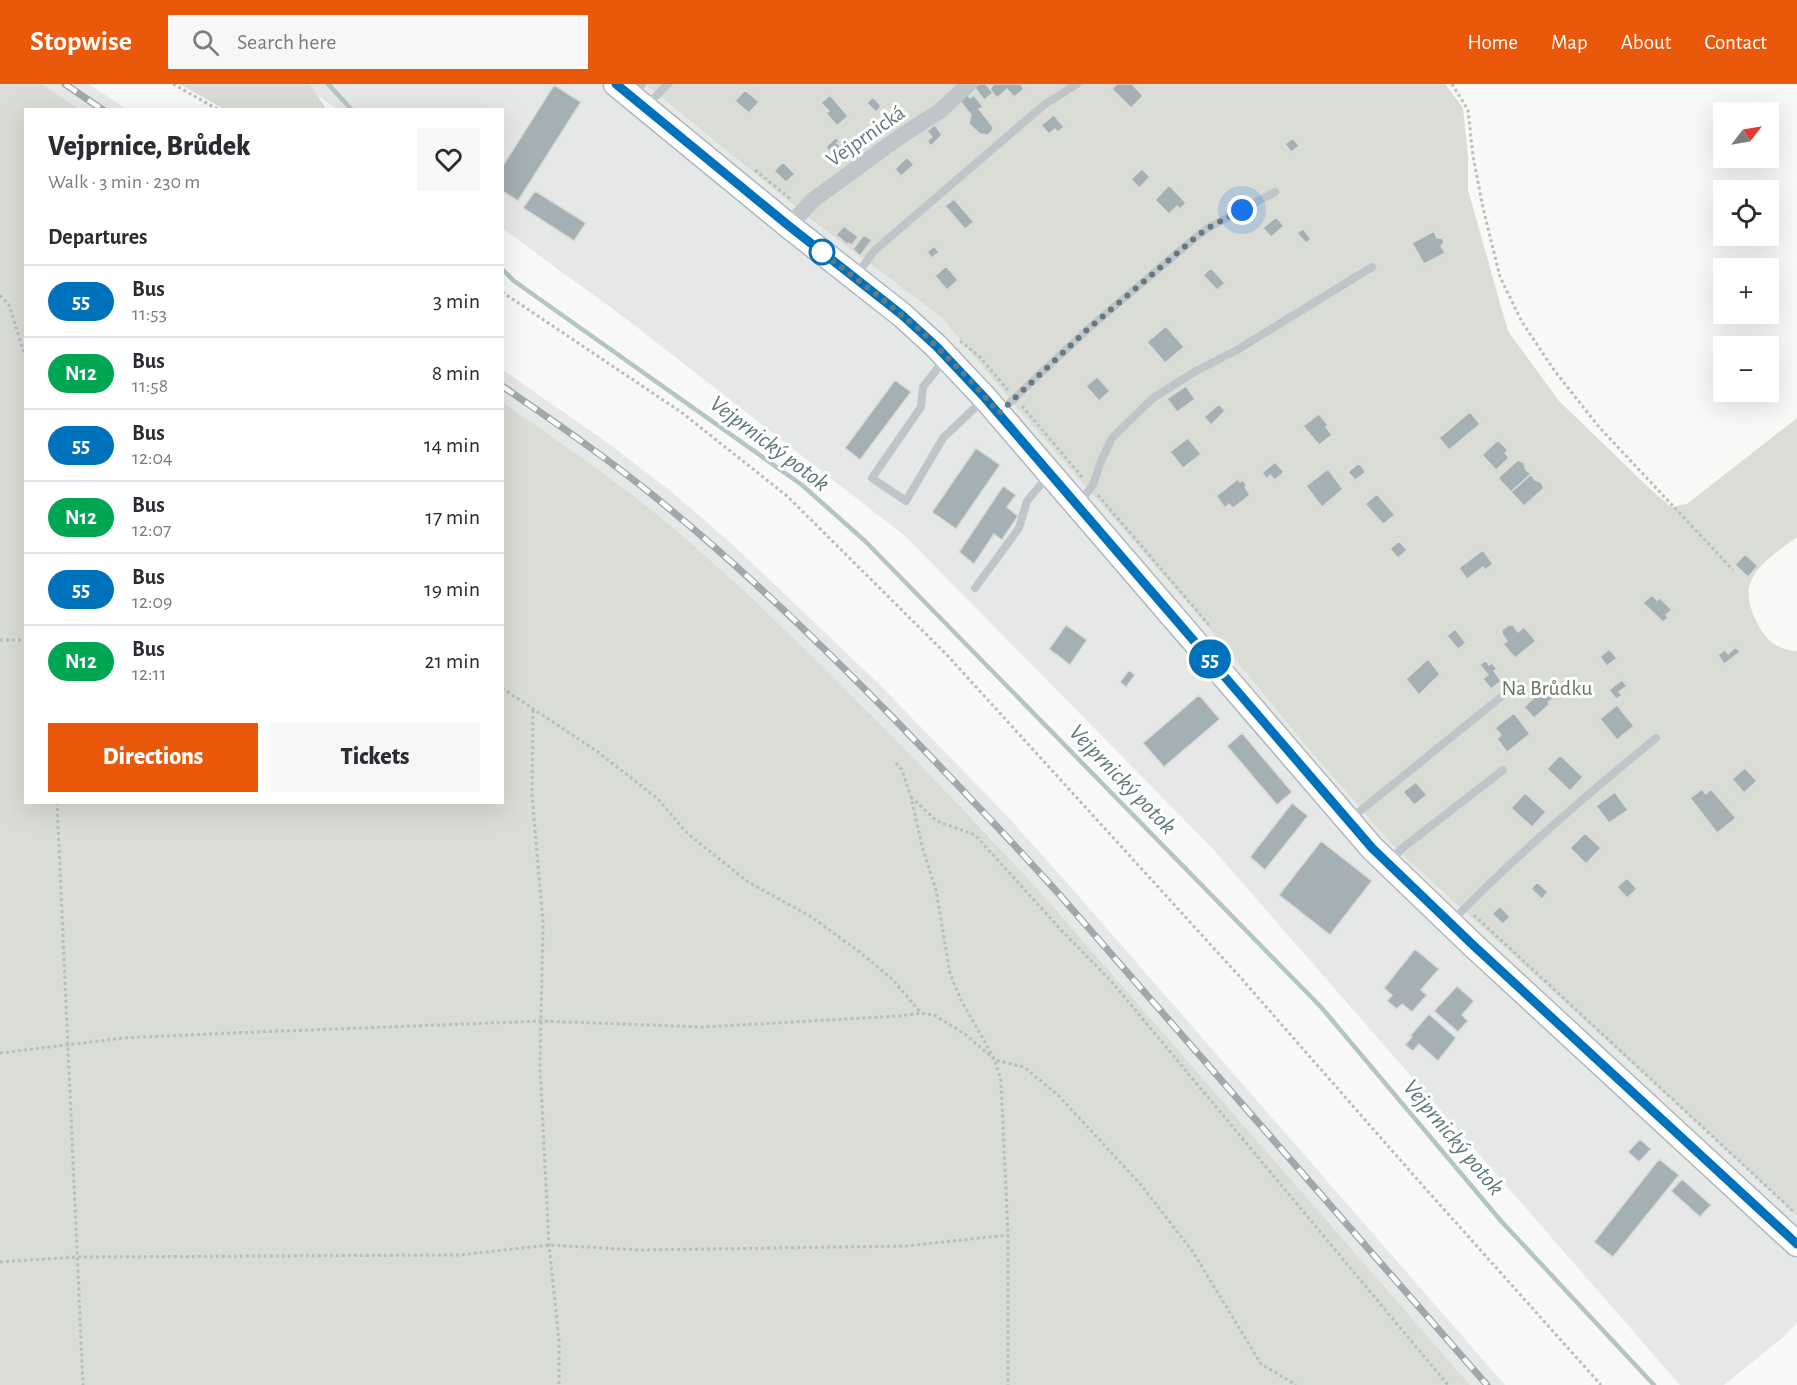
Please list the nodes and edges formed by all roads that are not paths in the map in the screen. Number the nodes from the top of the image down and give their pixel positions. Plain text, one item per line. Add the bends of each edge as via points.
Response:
1 (668, 84) edge
2 (969, 84) edge
3 (1077, 84) edge
4 (634, 93) edge
5 (1275, 192) dead end
6 (796, 218) junction
7 (1372, 267) dead end
8 (854, 277) junction
9 (950, 346) junction
10 (1003, 402) junction
11 (1050, 473) junction
12 (1087, 494) junction
13 (975, 588) dead end
14 (1517, 684) dead end
15 (1656, 738) dead end
16 (1503, 770) dead end
17 (1348, 821) junction
18 (1387, 863) junction
19 (1459, 916) junction
20 (1797, 1245) edge

1 - 4 lane
2 - 6 street, Vejprnická via 940,111 813,200
3 - 8 lane via 1044,105 875,250
4 - 6 main road
5 - 10 lane via 1196,237
6 - 8 main road
7 - 12 lane via 1153,398 1112,438
8 - 9 main road
9 - 10 main road
9 - 10 lane via 923,387 921,407 872,478 906,501 943,438
10 - 11 main road
11 - 12 main road
11 - 13 lane via 1027,501 1019,528
12 - 17 main road
14 - 17 lane
15 - 19 lane via 1593,789
16 - 18 lane
17 - 18 main road
18 - 19 main road
19 - 20 main road

